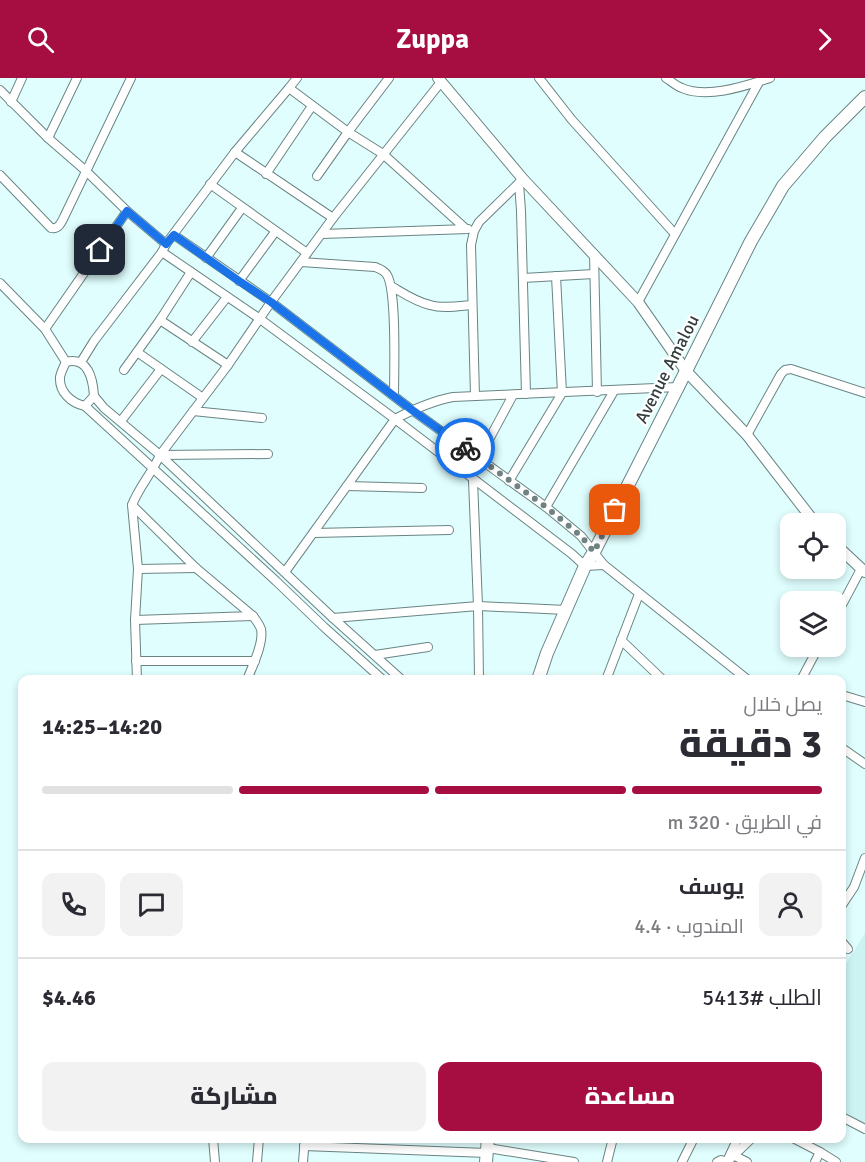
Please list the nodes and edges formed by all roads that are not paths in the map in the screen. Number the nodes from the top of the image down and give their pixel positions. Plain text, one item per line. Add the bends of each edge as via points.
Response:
1 (22, 78) edge
2 (77, 78) edge
3 (131, 78) edge
4 (297, 78) edge
5 (389, 78) edge
6 (539, 78) edge
7 (666, 78) edge
8 (770, 78) edge
9 (440, 80) edge
10 (759, 82) junction
11 (289, 88) junction
12 (0, 90) edge
13 (865, 97) edge
14 (11, 102) junction
15 (312, 106) junction
16 (348, 132) junction
17 (48, 138) junction
18 (235, 152) junction
19 (383, 154) junction
20 (86, 171) junction
21 (266, 174) junction
22 (0, 175) edge
23 (317, 176) dead end
24 (521, 181) junction
25 (210, 184) junction
26 (242, 208) junction
27 (127, 211) junction
28 (333, 218) junction
29 (470, 230) junction
30 (275, 232) junction
31 (322, 234) junction
32 (675, 234) junction
33 (174, 235) junction
34 (164, 248) junction
35 (307, 253) junction
36 (594, 254) junction
37 (206, 258) junction
38 (301, 262) junction
39 (191, 272) junction
40 (594, 274) junction
41 (556, 276) junction
42 (523, 278) junction
43 (239, 281) junction
44 (0, 283) edge
45 (391, 286) junction
46 (227, 297) junction
47 (271, 302) junction
48 (638, 302) junction
49 (472, 305) junction
50 (260, 319) junction
51 (160, 320) junction
52 (45, 329) junction
53 (192, 342) junction
54 (137, 352) junction
55 (66, 362) junction
56 (81, 362) junction
57 (228, 365) junction
58 (161, 369) junction
59 (124, 370) dead end
60 (686, 371) junction
61 (678, 387) junction
62 (614, 391) junction
63 (597, 392) junction
64 (562, 393) junction
65 (865, 393) edge
66 (526, 394) junction
67 (513, 395) junction
68 (94, 396) junction
69 (394, 396) junction
70 (475, 396) junction
71 (203, 398) junction
72 (85, 405) junction
73 (412, 410) junction
74 (193, 411) junction
75 (262, 418) dead end
76 (395, 419) junction
77 (121, 421) junction
78 (747, 435) junction
79 (268, 454) dead end
80 (160, 455) junction
81 (479, 458) junction
82 (154, 468) junction
83 (473, 480) junction
84 (509, 481) junction
85 (347, 486) junction
86 (422, 488) dead end
87 (132, 505) junction
88 (546, 507) junction
89 (807, 513) edge
90 (449, 530) dead end
91 (314, 532) junction
92 (594, 552) junction
93 (846, 555) edge
94 (604, 565) junction
95 (585, 566) junction
96 (138, 568) junction
97 (196, 568) junction
98 (863, 571) edge
99 (285, 572) junction
100 (639, 594) junction
101 (846, 599) edge
102 (478, 606) junction
103 (566, 610) junction
104 (253, 616) junction
105 (333, 618) junction
106 (135, 621) junction
107 (621, 640) junction
108 (428, 647) dead end
109 (375, 656) junction
110 (813, 657) edge
111 (136, 661) junction
112 (255, 661) junction
113 (137, 675) edge
114 (249, 675) edge
115 (377, 675) edge
116 (396, 675) edge
117 (479, 675) edge
118 (540, 675) edge
119 (608, 675) edge
120 (658, 675) edge
121 (742, 675) edge
122 (804, 675) edge
123 (846, 696) edge
124 (865, 702) edge
125 (846, 751) edge
126 (865, 764) edge
127 (865, 858) edge
128 (846, 899) edge
129 (846, 1119) edge
130 (865, 1129) edge
131 (213, 1143) edge
132 (259, 1143) edge
133 (305, 1143) edge
134 (328, 1143) edge
135 (612, 1143) edge
136 (689, 1143) edge
137 (736, 1143) edge
138 (747, 1143) edge
139 (803, 1143) edge
140 (487, 1150) edge
141 (820, 1152) junction
142 (735, 1156) junction
143 (215, 1162) edge
144 (257, 1162) edge
145 (303, 1162) edge
146 (574, 1162) edge
147 (607, 1162) edge
148 (682, 1162) edge
149 (717, 1162) edge
150 (727, 1162) edge
151 (747, 1162) edge
152 (814, 1162) edge
153 (836, 1162) edge

1 - 14 street
2 - 17 street
3 - 20 street
4 - 11 street
5 - 16 street
6 - 32 street
7 - 10 street via 682,89 714,92
8 - 10 street
9 - 19 street
9 - 24 street
10 - 32 street
11 - 15 street
11 - 18 street
12 - 14 street
13 - 60 main road, Avenue Amalou via 783,186
14 - 17 street
15 - 16 street
15 - 21 street
16 - 19 street
16 - 23 street
17 - 20 street
18 - 21 street
18 - 25 street
19 - 28 street
19 - 29 street
20 - 22 street via 58,228 54,229
20 - 27 street
21 - 28 street
24 - 29 street
24 - 36 street
24 - 42 street
25 - 26 street
25 - 33 street
26 - 30 street
26 - 37 street
27 - 34 street
27 - 52 street
28 - 31 street
29 - 31 street
29 - 49 street
30 - 35 street
30 - 43 street
31 - 35 street
32 - 48 street
33 - 34 street
33 - 37 street
34 - 39 street
34 - 56 street
35 - 38 street
36 - 40 street
36 - 48 street
37 - 43 street
38 - 45 street via 375,267 382,269
38 - 47 street
39 - 46 street
39 - 51 street
40 - 41 street
40 - 63 street
41 - 42 street
41 - 64 street
42 - 66 street
43 - 47 street
44 - 52 street
45 - 49 street via 431,306
45 - 69 street
46 - 50 street
46 - 53 street
47 - 50 street
47 - 69 street
48 - 60 street
49 - 70 street
50 - 57 street
50 - 76 street
51 - 53 street
51 - 54 street
52 - 55 street
53 - 57 street
54 - 58 street
54 - 59 street
55 - 56 street
55 - 72 street via 60,377 62,388 66,396
56 - 68 street via 94,382
57 - 71 street
58 - 71 street
58 - 77 street
60 - 61 main road, Avenue Amalou
60 - 78 street
61 - 62 street
61 - 92 main road, Avenue Amalou
62 - 63 street
62 - 88 street
63 - 64 street
64 - 66 street
64 - 84 street
65 - 78 street via 785,370
66 - 67 street
67 - 70 street
67 - 81 street
68 - 72 street
68 - 77 street
69 - 73 street
70 - 73 street via 438,400
71 - 74 street
72 - 82 street
73 - 76 street
73 - 81 street
74 - 75 street
74 - 80 street
76 - 83 street
76 - 85 street
77 - 80 street
78 - 89 street
79 - 80 street
80 - 82 street
80 - 99 street
81 - 84 street
82 - 87 street
82 - 115 street
83 - 95 street
83 - 102 street
84 - 88 street
85 - 86 street
85 - 91 street
87 - 96 street
87 - 97 street
88 - 92 street
90 - 91 street
91 - 99 street
92 - 94 street
92 - 95 main road, Avenue Amalou
93 - 98 street
94 - 95 street
94 - 100 street
95 - 103 main road, Avenue Amalou
96 - 97 street
96 - 106 street
97 - 104 street
98 - 101 street
99 - 105 street
100 - 107 street
100 - 121 street
102 - 103 street
102 - 105 street
102 - 117 street
103 - 118 main road, Avenue Amalou
104 - 106 street
104 - 112 street via 261,635
105 - 109 street
106 - 111 street
107 - 119 street
107 - 120 street
108 - 109 street
109 - 116 street
110 - 122 street
111 - 112 street
111 - 113 street
112 - 114 street
123 - 124 street
125 - 126 street
127 - 128 street
129 - 130 street
131 - 143 street
132 - 144 street
133 - 145 street
134 - 140 street
135 - 147 street
136 - 148 street
137 - 142 street via 727,1162
138 - 142 street
139 - 141 street
140 - 146 street
141 - 152 street
141 - 153 street
142 - 151 street
149 - 150 street

